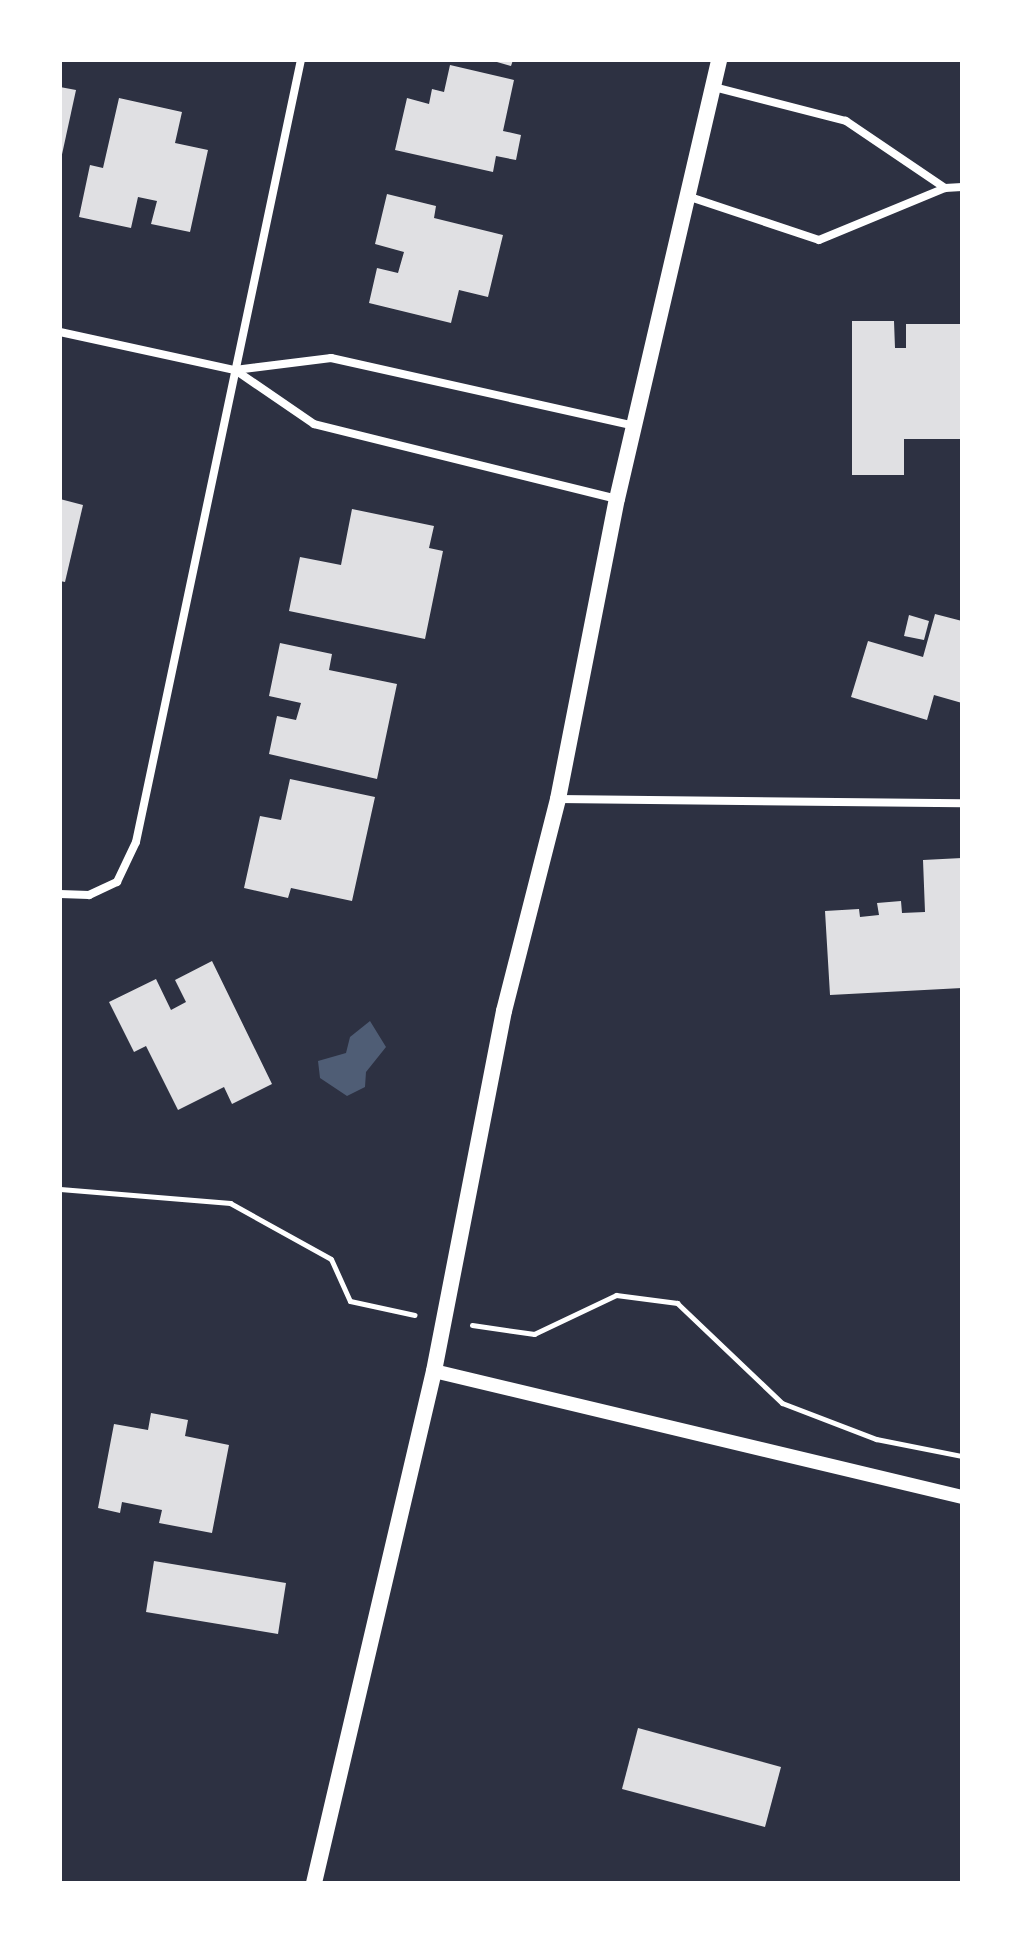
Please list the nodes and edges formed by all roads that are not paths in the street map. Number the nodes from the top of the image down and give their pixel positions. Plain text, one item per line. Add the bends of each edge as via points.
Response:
1 (301, 60) edge
2 (719, 60) edge
3 (714, 87) junction
4 (962, 187) edge
5 (945, 188) junction
6 (690, 197) junction
7 (60, 332) edge
8 (235, 370) junction
9 (635, 426) junction
10 (617, 499) junction
11 (558, 799) junction
12 (962, 803) edge
13 (60, 894) edge
14 (434, 1371) junction
15 (962, 1497) edge
16 (314, 1883) edge

1 - 8 street
2 - 3 main road
3 - 5 street via 846,121
3 - 6 main road
4 - 5 street
5 - 6 street via 819,240
6 - 9 main road
7 - 8 street
8 - 9 street via 331,358
8 - 10 street via 314,424
8 - 13 street via 136,842 117,882 89,895
9 - 10 main road
10 - 11 main road
11 - 12 street
11 - 14 main road via 504,1011
14 - 15 street
14 - 16 main road

